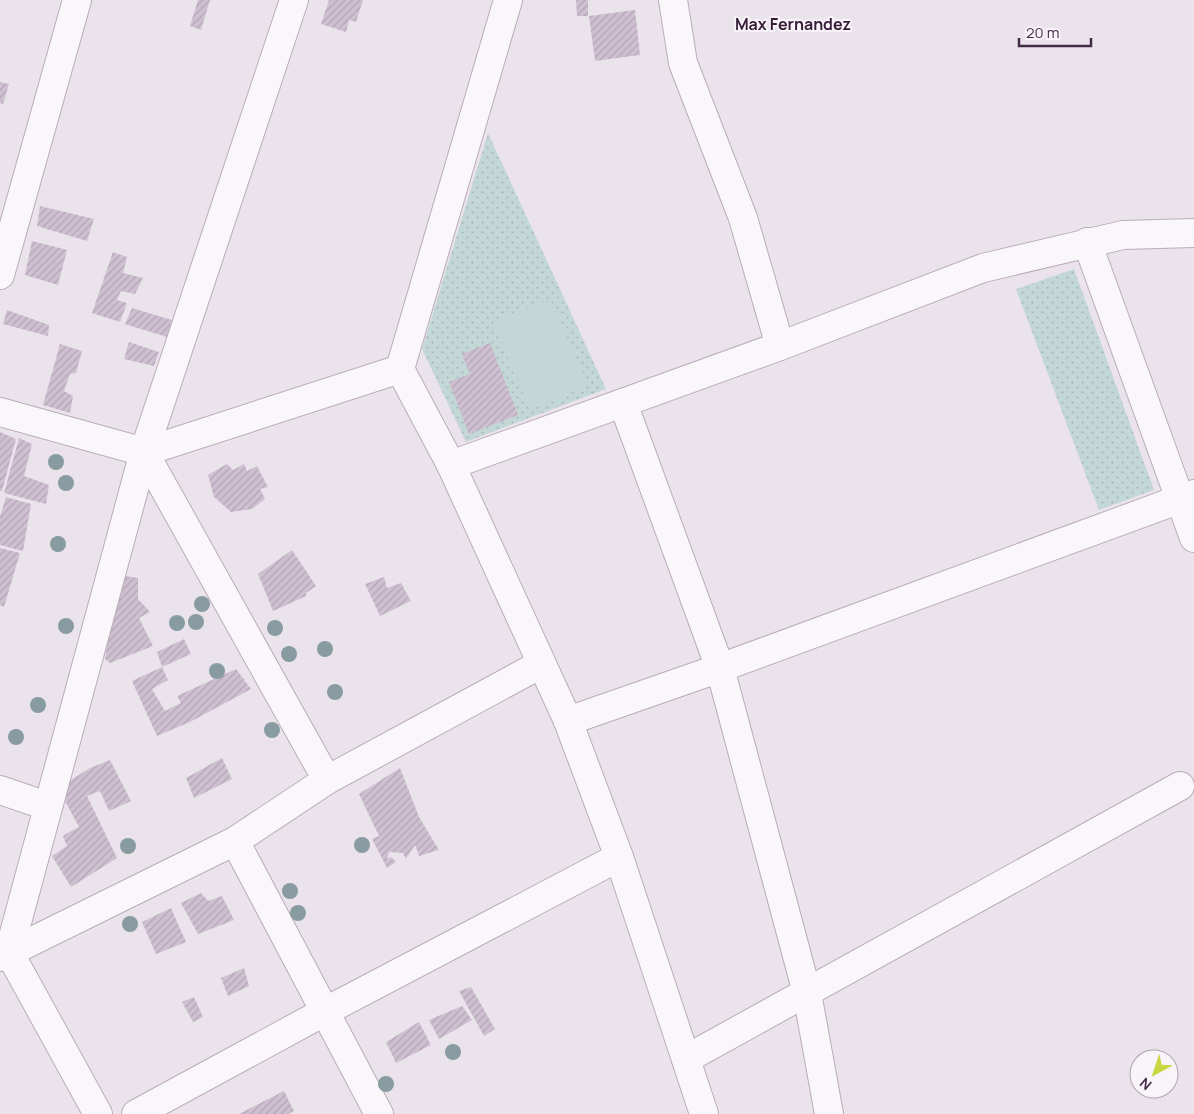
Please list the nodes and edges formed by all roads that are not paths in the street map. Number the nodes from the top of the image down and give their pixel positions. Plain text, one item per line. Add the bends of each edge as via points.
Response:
1 (77, 0) edge
2 (294, 0) edge
3 (508, 0) edge
4 (673, 0) edge
5 (1194, 232) edge
6 (1087, 242) junction
7 (0, 275) edge
8 (780, 346) junction
9 (400, 369) junction
10 (624, 403) junction
11 (0, 412) edge
12 (144, 452) junction
13 (451, 465) junction
14 (1186, 496) edge
15 (1194, 538) edge
16 (541, 664) junction
17 (720, 668) junction
18 (568, 720) junction
19 (327, 780) junction
20 (1180, 786) dead end
21 (0, 790) edge
22 (47, 806) junction
23 (235, 841) junction
24 (619, 857) junction
25 (5, 954) edge
26 (806, 992) junction
27 (324, 1012) junction
28 (686, 1059) junction
29 (98, 1114) edge
30 (136, 1114) edge
31 (379, 1114) edge
32 (704, 1114) edge
33 (829, 1114) edge

1 - 7 street
2 - 12 street
3 - 9 street
4 - 8 street via 684,63 743,218
5 - 6 street via 1123,235
6 - 8 street via 983,268
6 - 14 street
8 - 10 street
9 - 12 street
9 - 13 street
10 - 13 street
10 - 17 street
11 - 12 street
12 - 19 street
12 - 22 street
13 - 16 street
14 - 15 street
14 - 17 street
16 - 18 street
16 - 19 street
17 - 18 street
17 - 26 street
18 - 24 street
19 - 23 street
20 - 26 street
21 - 22 street
22 - 25 street
23 - 25 street
23 - 27 street
24 - 27 street
24 - 28 street
25 - 29 street
26 - 28 street
26 - 33 street
27 - 30 street
27 - 31 street
28 - 32 street

